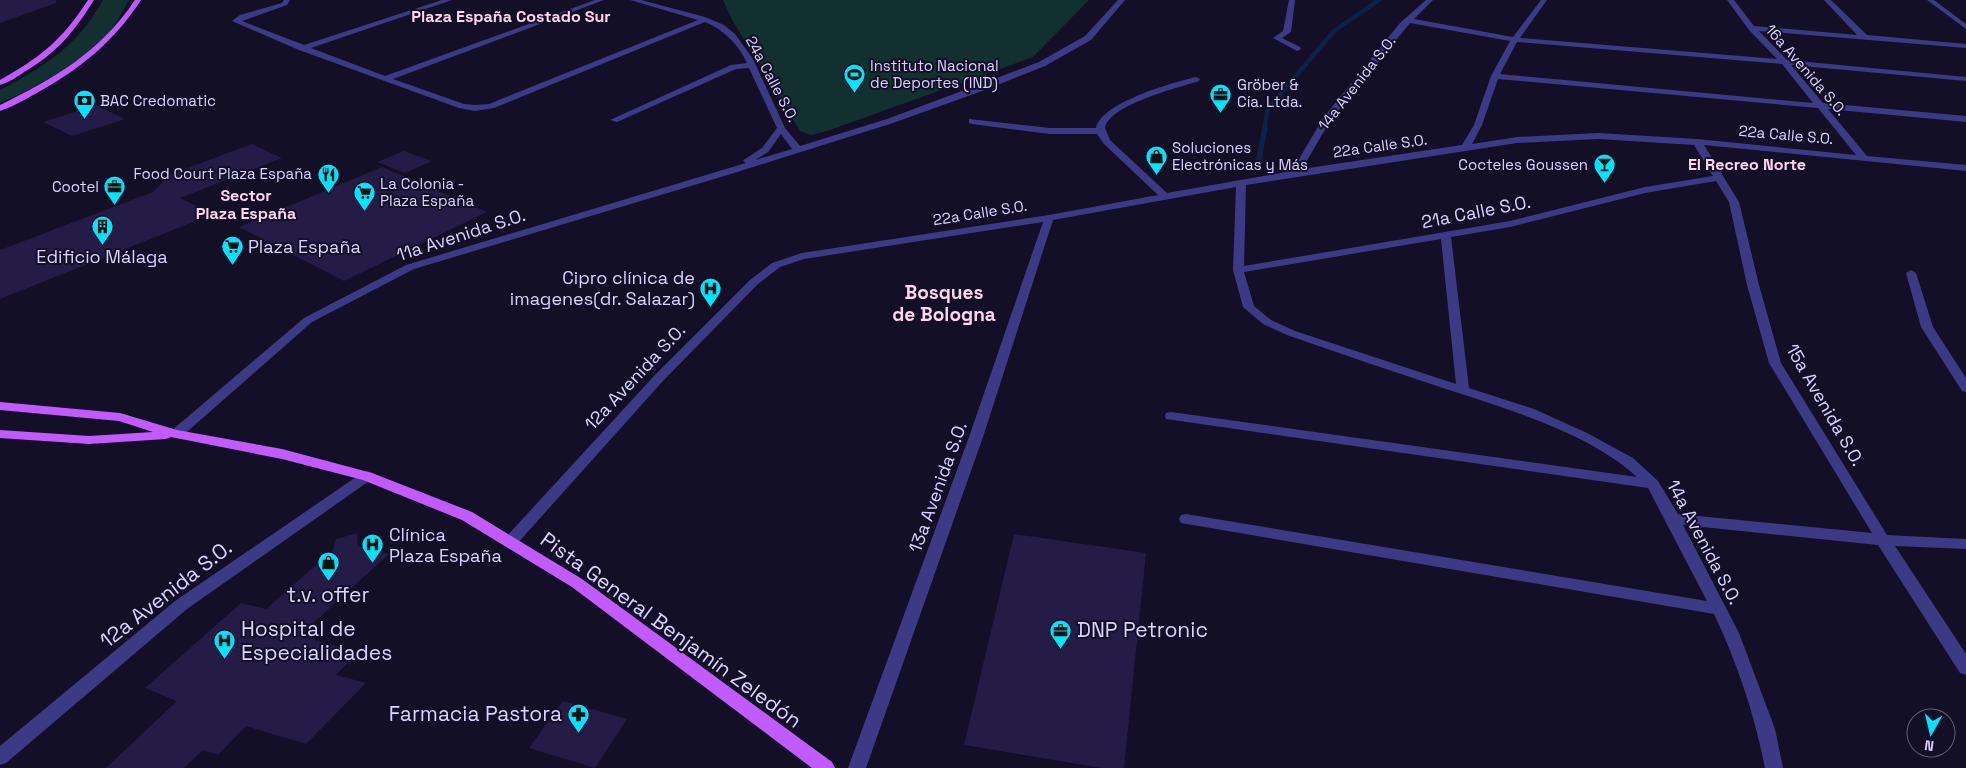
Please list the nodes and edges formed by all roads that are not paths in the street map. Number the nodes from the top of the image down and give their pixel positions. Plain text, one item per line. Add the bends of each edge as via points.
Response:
1 (91, 0) edge
2 (138, 0) edge
3 (449, 0) edge
4 (601, 0) edge
5 (632, 0) edge
6 (1122, 0) edge
7 (1292, 0) edge
8 (1430, 0) edge
9 (1544, 0) edge
10 (1728, 0) edge
11 (1827, 0) edge
12 (1930, 0) edge
13 (288, 2) edge
14 (1954, 18) junction
15 (1966, 18) edge
16 (704, 20) junction
17 (1408, 20) junction
18 (1966, 27) edge
19 (1752, 28) junction
20 (1865, 38) junction
21 (1516, 40) junction
22 (1966, 46) edge
23 (302, 48) junction
24 (1297, 49) dead end
25 (1786, 63) junction
26 (751, 65) junction
27 (1495, 76) junction
28 (385, 79) junction
29 (1196, 79) dead end
30 (1966, 79) edge
31 (0, 83) edge
32 (1820, 106) junction
33 (0, 108) edge
34 (1966, 119) edge
35 (614, 120) dead end
36 (972, 121) dead end
37 (781, 128) junction
38 (1100, 131) junction
39 (1697, 142) junction
40 (1465, 149) junction
41 (798, 150) junction
42 (1863, 158) junction
43 (1966, 168) edge
44 (728, 172) junction
45 (1294, 173) junction
46 (1719, 178) junction
47 (1240, 182) junction
48 (1164, 196) junction
49 (1049, 218) junction
50 (1446, 235) junction
51 (802, 256) joint
52 (1238, 270) junction
53 (1911, 273) dead end
54 (1966, 388) edge
55 (1463, 390) junction
56 (0, 406) edge
57 (1171, 416) dead end
58 (0, 434) edge
59 (176, 434) junction
60 (367, 476) junction
61 (1653, 484) junction
62 (1186, 519) dead end
63 (1673, 519) junction
64 (1883, 540) junction
65 (511, 542) junction
66 (1966, 544) edge
67 (1719, 609) junction
68 (1966, 668) edge
69 (0, 757) edge
70 (826, 768) edge
71 (857, 768) edge
72 (1774, 768) edge

1 - 31 main road via 54,48
2 - 33 main road via 106,42 86,59 48,84
3 - 23 street
4 - 28 street
5 - 16 street, 24a Calle S.O.
6 - 41 street via 1088,38 1042,64 944,102
7 - 24 street via 1287,32 1277,38
8 - 17 street, 14a Avenida S.O.
9 - 21 street
10 - 19 street, 16a Avenida S.O.
11 - 20 street
12 - 14 street
13 - 23 street via 236,22
14 - 15 street
14 - 18 street
16 - 26 street, 24a Calle S.O. via 720,26 736,39
16 - 28 street via 491,106 462,106
17 - 21 street
17 - 45 street, 14a Avenida S.O. via 1326,120
19 - 20 street
19 - 25 street, 16a Avenida S.O.
20 - 22 street
21 - 25 street
21 - 27 street
23 - 28 street
25 - 30 street
25 - 32 street, 16a Avenida S.O.
26 - 35 street via 734,67
26 - 37 street, 24a Calle S.O.
27 - 32 street
27 - 40 street via 1478,125
29 - 38 street via 1131,102 1102,121
32 - 34 street
32 - 42 street, 16a Avenida S.O.
36 - 38 street via 1050,131
37 - 41 street, 24a Calle S.O.
37 - 44 street via 765,150
38 - 48 street via 1107,142
39 - 40 street, 22a Calle S.O. via 1598,136 1518,140
39 - 42 street, 22a Calle S.O.
39 - 46 street, 15a Avenida S.O.
40 - 45 street, 22a Calle S.O.
41 - 44 street, 11a Avenida S.O.
42 - 43 street, 22a Calle S.O.
44 - 59 street, 11a Avenida S.O. via 410,267 308,320
45 - 47 street, 22a Calle S.O.
46 - 50 street, 21a Calle S.O. via 1645,190 1510,224
46 - 64 street, 15a Avenida S.O. via 1734,202 1774,362
47 - 48 street, 22a Calle S.O.
47 - 52 street, 14a Avenida S.O.
48 - 49 street, 22a Calle S.O.
49 - 51 street, 22a Calle S.O.
49 - 71 street, 13a Avenida S.O. via 976,437
50 - 52 street, 21a Calle S.O.
50 - 55 street
51 - 65 street, 12a Avenida S.O. via 776,265 754,282 658,379
52 - 55 street, 14a Avenida S.O. via 1249,307 1267,322 1291,333
53 - 54 street via 1928,327
55 - 61 street, 14a Avenida S.O. via 1530,412 1582,436 1628,461
56 - 59 main road, Pista General Benjamín Zeledón via 120,417
57 - 61 street
58 - 59 main road, Pista General Benjamín Zeledón via 89,440
59 - 60 main road, Pista General Benjamín Zeledón via 282,454
60 - 65 main road, Pista General Benjamín Zeledón via 467,516
60 - 69 street, 12a Avenida S.O. via 181,604
61 - 63 street, 14a Avenida S.O.
62 - 67 street
63 - 64 street
63 - 67 street, 14a Avenida S.O.
64 - 66 street
64 - 68 street, 15a Avenida S.O.
65 - 70 main road, Pista General Benjamín Zeledón via 577,583
67 - 72 street, 14a Avenida S.O. via 1766,729

